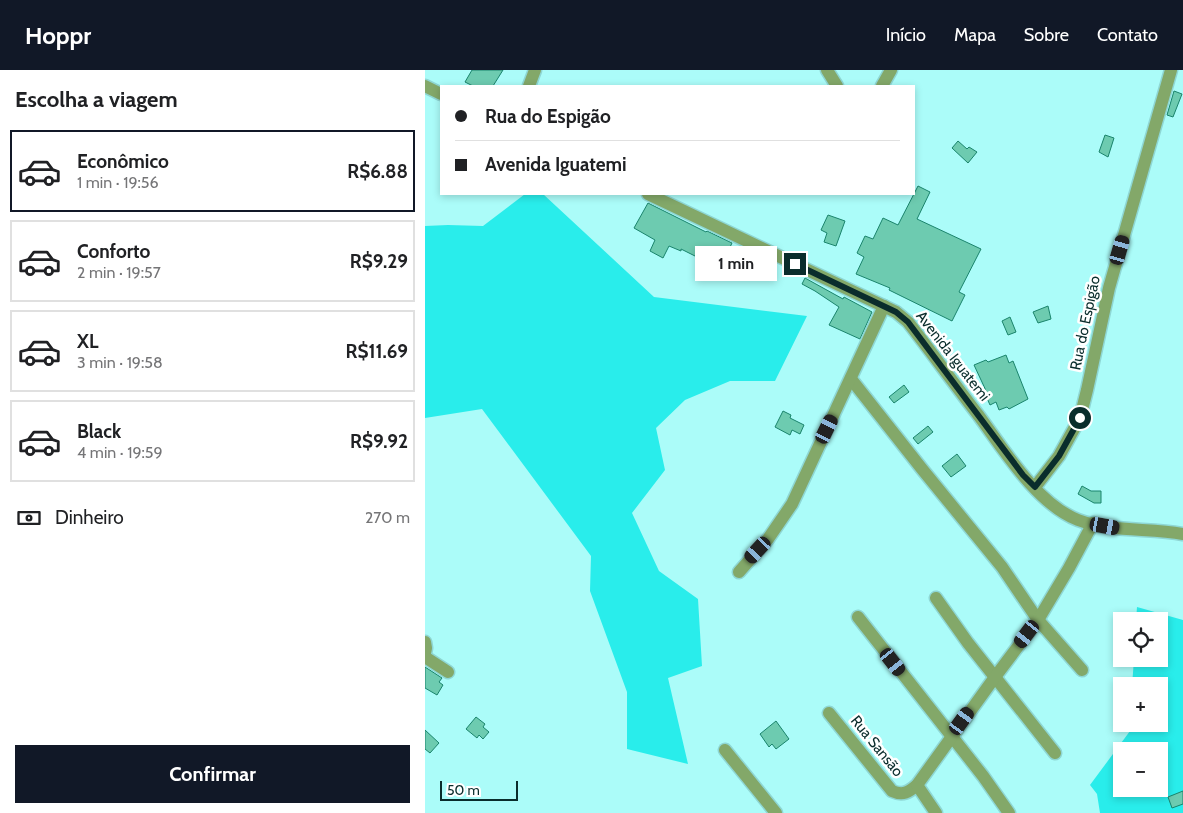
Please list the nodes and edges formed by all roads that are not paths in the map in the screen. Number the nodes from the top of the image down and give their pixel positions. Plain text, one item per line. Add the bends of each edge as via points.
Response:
1 (535, 70) edge
2 (827, 70) edge
3 (891, 70) edge
4 (1171, 70) edge
5 (529, 85) edge
6 (836, 85) edge
7 (883, 85) edge
8 (425, 86) edge
9 (440, 94) edge
10 (651, 195) edge
11 (884, 306) junction
12 (851, 379) junction
13 (1035, 487) junction
14 (1093, 523) junction
15 (1183, 534) edge
16 (739, 572) dead end
17 (936, 598) dead end
18 (858, 617) dead end
19 (1038, 620) junction
20 (425, 642) edge
21 (425, 655) edge
22 (1081, 670) dead end
23 (448, 672) dead end
24 (995, 677) junction
25 (829, 714) dead end
26 (951, 736) junction
27 (725, 750) dead end
28 (1055, 753) dead end
29 (917, 785) junction
30 (776, 813) edge
31 (936, 813) edge
32 (1009, 813) edge

1 - 5 street
2 - 6 street
3 - 7 street
4 - 13 street, Rua do Espigão via 1109,288 1080,418 1059,456
8 - 9 street
10 - 11 street, Avenida Iguatemi
11 - 12 street
11 - 13 street, Avenida Iguatemi via 908,322
12 - 16 street via 792,504 768,539
12 - 19 street via 1001,567
13 - 14 street, Avenida Iguatemi via 1063,512
14 - 15 street, Avenida Iguatemi
14 - 19 street, Rua Sansão
17 - 24 street
18 - 26 street
19 - 22 street
19 - 24 street, Rua Sansão
20 - 21 street
21 - 23 street
24 - 26 street, Rua Sansão
24 - 28 street
25 - 29 street, Rua Sansão via 892,791 907,793
26 - 29 street, Rua Sansão
26 - 32 street
27 - 30 street
29 - 31 street

